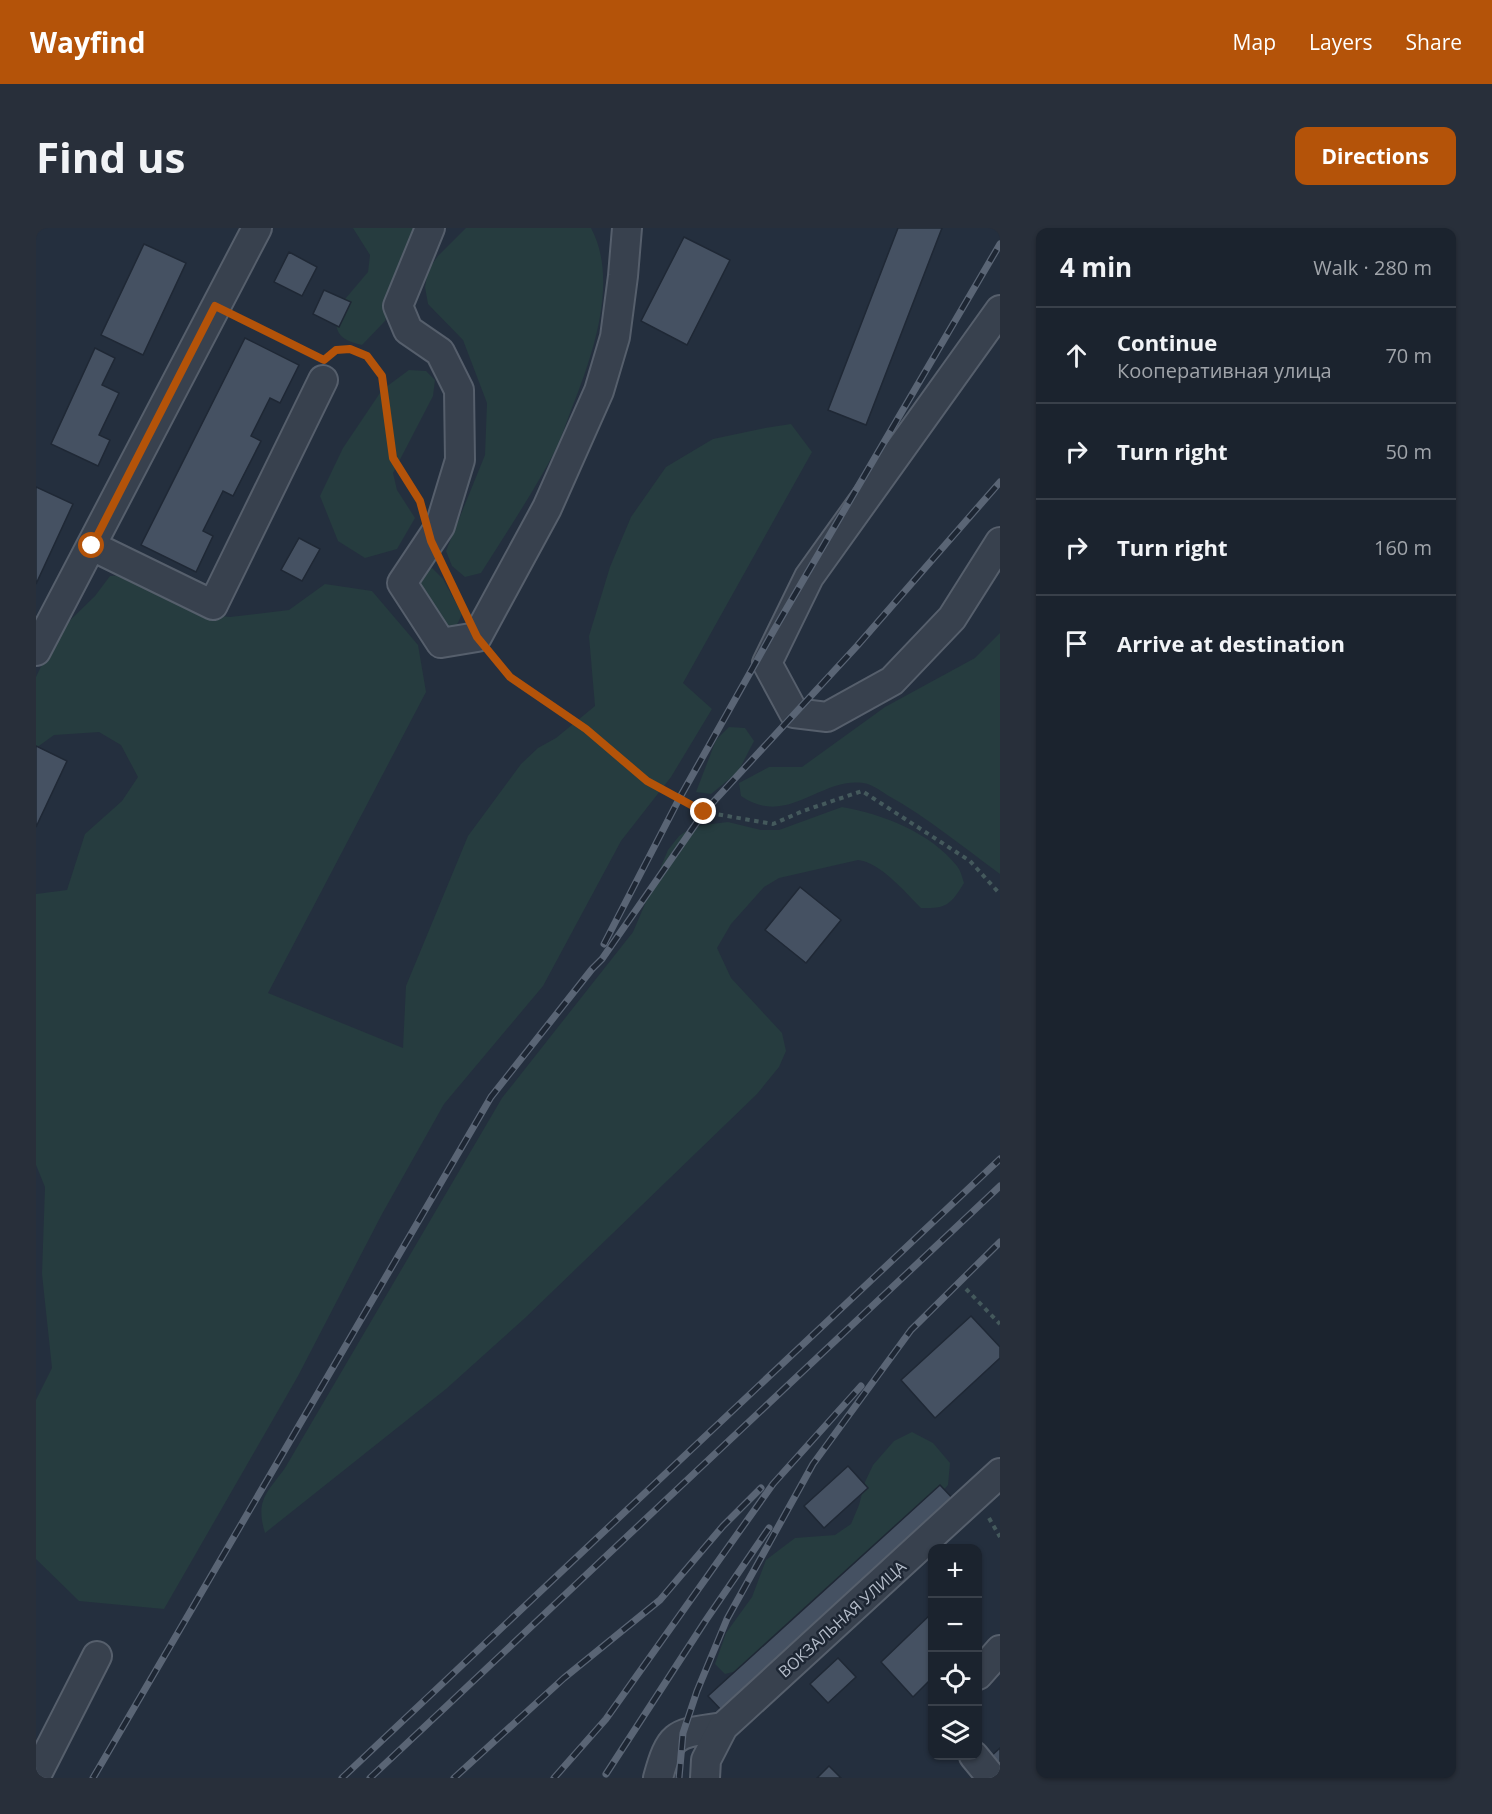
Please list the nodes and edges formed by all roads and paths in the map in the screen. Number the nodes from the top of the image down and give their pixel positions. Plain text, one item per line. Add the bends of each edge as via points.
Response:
1 (257, 228) edge
2 (430, 228) edge
3 (627, 228) edge
4 (215, 306) junction
5 (1000, 310) edge
6 (323, 380) dead end
7 (431, 541) junction
8 (1000, 542) edge
9 (92, 546) junction
10 (477, 637) junction
11 (36, 651) edge
12 (1000, 894) edge
13 (966, 1289) dead end
14 (1000, 1324) edge
15 (1000, 1473) edge
16 (1000, 1650) edge
17 (97, 1656) dead end
18 (982, 1670) edge
19 (723, 1727) junction
20 (978, 1760) edge
21 (36, 1776) edge
22 (658, 1778) edge
23 (705, 1778) edge
24 (992, 1778) edge

1 - 4 street
2 - 7 street via 398,306 408,330 440,352 459,390 460,460 440,526
3 - 10 street via 615,337 600,391 547,508
4 - 7 path via 324,360 336,350 350,349 367,356 382,376 393,458 420,501
4 - 9 street
5 - 8 street via 809,577 766,663 794,713 827,717 892,681 952,618
6 - 9 street via 213,605
7 - 10 path
7 - 10 street via 402,583 441,643
9 - 11 street
10 - 12 path via 510,677 586,729 647,781 704,812 773,824 862,791 970,861
13 - 14 path
15 - 19 street, ВОКЗАЛЬНАЯ УЛИЦА
16 - 18 street
17 - 21 street
19 - 22 street via 683,1733 673,1740 664,1754
19 - 23 street, ВОКЗАЛЬНАЯ УЛИЦА via 706,1761
20 - 24 street

